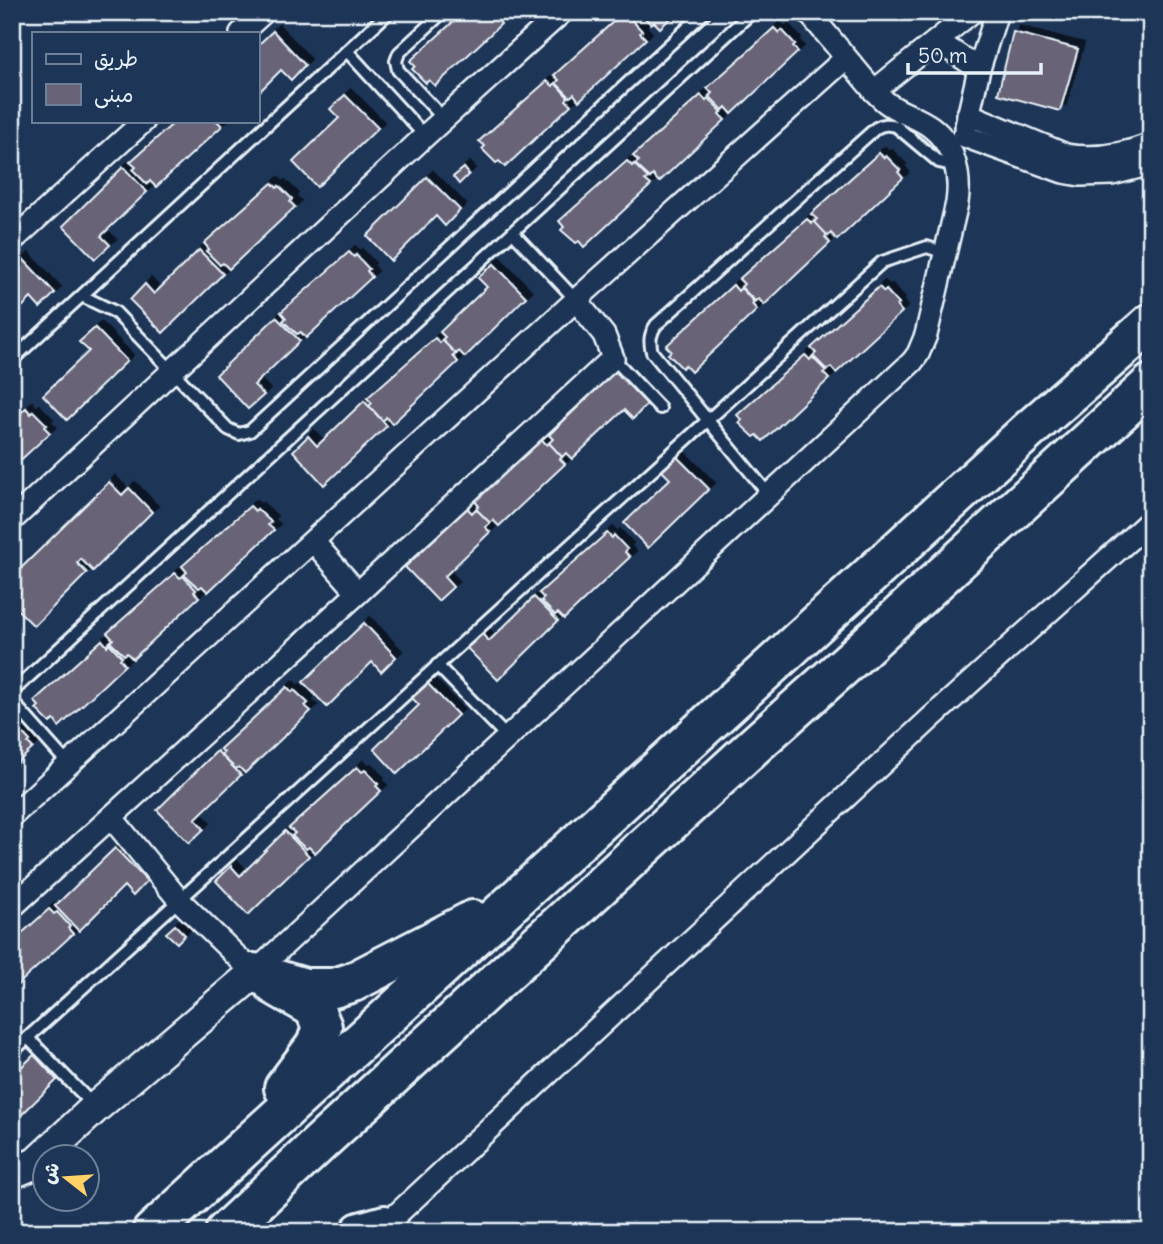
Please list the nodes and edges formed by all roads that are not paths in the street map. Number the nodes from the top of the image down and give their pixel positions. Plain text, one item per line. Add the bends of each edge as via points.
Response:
1 (264, 12) edge
2 (388, 12) edge
3 (443, 12) edge
4 (562, 12) edge
5 (705, 12) edge
6 (752, 12) edge
7 (808, 12) edge
8 (972, 12) edge
9 (997, 12) edge
10 (242, 32) edge
11 (937, 41) junction
12 (347, 51) junction
13 (846, 58) junction
14 (979, 69) junction
15 (874, 91) junction
16 (968, 114) junction
17 (444, 119) junction
18 (143, 122) edge
19 (425, 136) junction
20 (964, 136) junction
21 (1151, 144) edge
22 (1151, 164) edge
23 (957, 171) junction
24 (513, 233) junction
25 (12, 241) edge
26 (945, 253) junction
27 (82, 296) junction
28 (576, 300) junction
29 (1151, 323) edge
30 (613, 358) junction
31 (12, 360) edge
32 (172, 372) junction
33 (1151, 384) edge
34 (660, 408) dead end
35 (708, 419) junction
36 (769, 495) junction
37 (12, 520) edge
38 (1151, 520) edge
39 (313, 541) junction
40 (358, 593) junction
41 (437, 665) junction
42 (12, 692) edge
43 (12, 701) edge
44 (508, 738) junction
45 (69, 765) junction
46 (12, 817) edge
47 (111, 817) junction
48 (524, 893) junction
49 (179, 900) junction
50 (12, 906) edge
51 (254, 973) junction
52 (28, 1038) junction
53 (12, 1052) edge
54 (95, 1108) junction
55 (228, 1162) junction
56 (12, 1173) edge
57 (375, 1229) edge
58 (152, 1232) edge
59 (225, 1232) edge

1 - 10 street
2 - 12 lane
3 - 17 lane via 396,61 398,70
4 - 17 street
5 - 32 lane via 250,431 228,429
6 - 24 lane
7 - 13 street
8 - 11 street
9 - 14 street
11 - 14 street
11 - 15 street
12 - 19 lane
12 - 27 lane
13 - 15 street
13 - 28 street
14 - 16 street
15 - 23 street via 939,134
16 - 20 street
16 - 21 street via 1066,155 1105,157
17 - 19 street
18 - 25 street
19 - 32 street
20 - 22 street via 1063,172 1105,174
20 - 23 street
23 - 26 street via 957,203
23 - 35 lane via 896,126 876,128 656,325 650,338 652,352
24 - 28 lane
24 - 42 lane
26 - 35 lane via 927,247 882,262
26 - 36 street via 918,354
27 - 31 lane
27 - 32 lane via 115,312
28 - 30 street via 604,335
28 - 39 street
29 - 48 highway
30 - 34 lane
30 - 40 street
32 - 37 street
33 - 59 highway
35 - 36 lane
35 - 41 lane
36 - 44 street
38 - 57 street
39 - 40 street
39 - 45 street
40 - 47 street
41 - 44 lane
41 - 49 lane
43 - 45 lane
44 - 51 street
45 - 46 street
47 - 49 street
47 - 50 street
48 - 51 highway via 334,988 305,988
48 - 55 highway
49 - 51 street
49 - 52 lane
51 - 54 street
51 - 55 highway via 314,1008 322,1027 316,1045
52 - 53 lane
52 - 54 lane
54 - 56 street via 36,1163
55 - 58 highway

